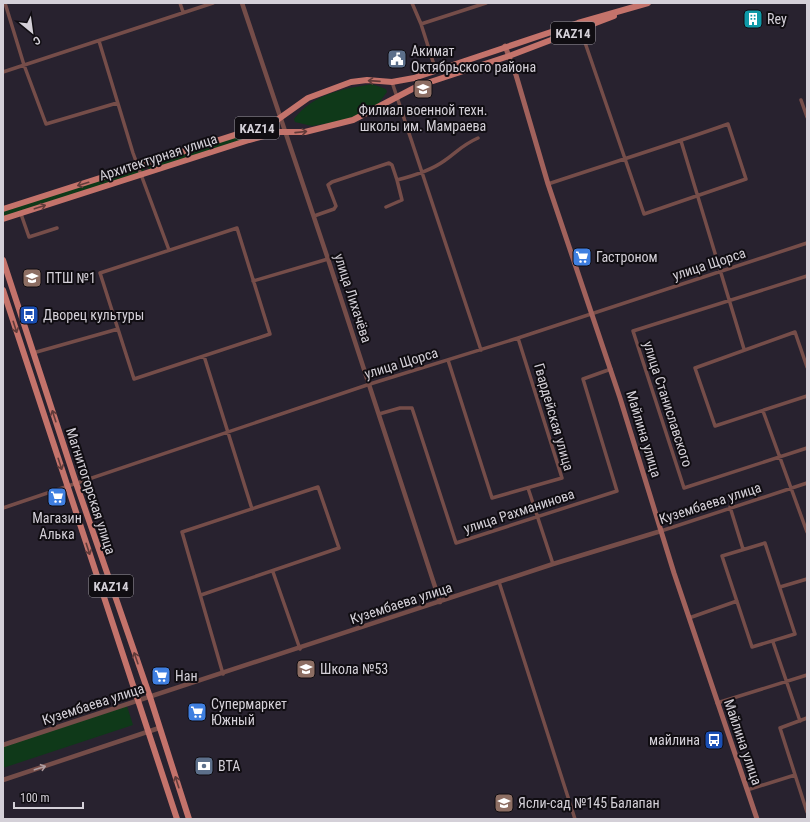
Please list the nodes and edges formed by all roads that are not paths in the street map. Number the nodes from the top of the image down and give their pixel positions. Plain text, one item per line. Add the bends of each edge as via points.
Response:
1 (5, 3) edge
2 (180, 3) edge
3 (213, 3) edge
4 (242, 3) edge
5 (412, 3) edge
6 (486, 3) edge
7 (648, 3) edge
8 (635, 7) junction
9 (183, 12) junction
10 (578, 23) junction
11 (421, 24) junction
12 (580, 30) junction
13 (99, 41) junction
14 (505, 46) junction
15 (509, 56) junction
16 (24, 65) junction
17 (436, 71) junction
18 (3, 72) edge
19 (392, 82) junction
20 (397, 96) junction
21 (801, 100) dead end
22 (118, 103) junction
23 (281, 117) junction
24 (807, 117) edge
25 (286, 133) junction
26 (478, 138) dead end
27 (681, 141) junction
28 (625, 159) junction
29 (138, 167) junction
30 (422, 173) junction
31 (141, 175) junction
32 (396, 180) junction
33 (548, 184) junction
34 (696, 196) junction
35 (386, 207) dead end
36 (3, 209) edge
37 (21, 214) junction
38 (314, 216) junction
39 (3, 220) edge
40 (57, 228) dead end
41 (807, 243) edge
42 (169, 250) junction
43 (328, 259) junction
44 (3, 260) edge
45 (722, 271) junction
46 (807, 276) edge
47 (254, 281) junction
48 (3, 290) edge
49 (730, 300) junction
50 (591, 314) junction
51 (118, 329) junction
52 (518, 338) junction
53 (744, 349) junction
54 (481, 350) junction
55 (33, 353) junction
56 (204, 356) junction
57 (448, 360) junction
58 (807, 367) edge
59 (610, 370) junction
60 (370, 384) junction
61 (807, 396) edge
62 (763, 411) junction
63 (379, 414) junction
64 (227, 431) junction
65 (807, 448) edge
66 (780, 457) junction
67 (76, 483) junction
68 (807, 483) edge
69 (67, 486) junction
70 (528, 488) junction
71 (792, 488) junction
72 (3, 508) edge
73 (730, 508) junction
74 (252, 509) junction
75 (538, 517) junction
76 (660, 531) junction
77 (807, 532) edge
78 (743, 549) junction
79 (553, 564) junction
80 (273, 572) junction
81 (807, 579) edge
82 (499, 582) junction
83 (780, 587) junction
84 (201, 595) junction
85 (440, 602) junction
86 (737, 602) junction
87 (689, 618) junction
88 (773, 642) junction
89 (300, 649) junction
90 (223, 674) junction
91 (807, 675) edge
92 (787, 681) junction
93 (150, 697) junction
94 (140, 700) junction
95 (717, 703) junction
96 (807, 718) edge
97 (800, 721) junction
98 (159, 728) junction
99 (149, 731) junction
100 (3, 745) edge
101 (795, 775) junction
102 (3, 780) edge
103 (747, 790) junction
104 (807, 812) edge
105 (178, 819) edge
106 (189, 819) edge
107 (575, 819) edge
108 (757, 819) edge

1 - 16 street
2 - 9 street
3 - 9 street
4 - 23 street, улица Лихачёва
5 - 11 street
6 - 11 street
7 - 8 main road, Архитектурная улица / KAZ14
8 - 10 main road, Архитектурная улица / KAZ14
8 - 12 main road, Архитектурная улица / KAZ14
9 - 13 street
10 - 12 street
10 - 14 main road, Архитектурная улица / KAZ14
11 - 17 street
12 - 15 main road, Архитектурная улица / KAZ14
12 - 28 street
13 - 16 street
13 - 22 street
14 - 15 main road, Майлина улица
14 - 17 main road, Архитектурная улица / KAZ14
15 - 20 main road, Архитектурная улица / KAZ14 via 418,86
15 - 33 main road, Майлина улица
16 - 18 street
16 - 22 street via 46,124
17 - 19 main road, Архитектурная улица / KAZ14
19 - 20 street
19 -> 23 main road, Архитектурная улица / KAZ14 via 351,82 308,98
25 -> 20 main road, Архитектурная улица / KAZ14 via 312,130 353,120
20 - 30 street
21 - 24 street
22 - 29 street
23 - 25 street, улица Лихачёва
23 - 29 main road, Архитектурная улица / KAZ14 via 246,132
25 - 31 main road, Архитектурная улица / KAZ14 via 279,132 249,140
25 - 38 street, улица Лихачёва
26 - 30 street via 464,144 444,161
27 - 28 street
27 - 34 street
27 - 34 street via 728,124 746,179
28 - 33 street
28 - 34 street via 644,214
29 - 31 street
29 -> 36 main road, Архитектурная улица / KAZ14
30 - 32 street
30 - 54 street
37 -> 31 main road, Архитектурная улица / KAZ14
31 - 42 street
32 - 35 street via 402,200
32 - 38 street via 392,165 389,163 332,182 328,185 336,206
33 - 50 main road, Майлина улица
34 - 45 street
37 - 39 main road, Архитектурная улица / KAZ14
37 - 40 street via 29,237
38 - 43 street, улица Лихачёва
41 - 45 street, улица Щорса
42 - 47 street via 237,228
42 - 51 street via 100,273
43 - 47 street
43 - 60 street, улица Лихачёва
44 - 55 main road, Магнитогорская улица / KAZ14
45 - 49 street
45 - 50 street, улица Щорса
46 - 49 street, улица Станиславского
47 - 56 street via 270,334
48 -> 69 main road, Магнитогорская улица / KAZ14
49 - 53 street
49 - 66 street, улица Станиславского via 633,331 684,488
50 - 52 street, улица Щорса
50 - 59 main road, Майлина улица
51 - 55 street
51 - 56 street via 134,379
52 - 54 street, улица Щорса
52 - 70 street, Гвардейская улица via 562,478
53 - 58 street via 795,332
53 - 62 street via 695,368 715,426
54 - 57 street, улица Щорса
67 -> 55 main road, Магнитогорская улица / KAZ14
56 - 64 street
57 - 60 street, улица Щорса
57 - 70 street, Гвардейская улица via 492,498
59 - 75 street, улица Рахманинова via 583,379 617,491
59 - 76 main road, Майлина улица
60 - 63 street, улица Лихачёва
60 - 64 street, улица Щорса
61 - 62 street
62 - 66 street
63 - 75 street, улица Рахманинова via 400,408 412,408 456,543
63 - 85 street, улица Лихачёва
64 - 67 street, улица Щорса
64 - 74 street
65 - 66 street, улица Станиславского
66 - 71 street
67 - 69 street, улица Щорса
93 -> 67 main road, Магнитогорская улица / KAZ14
68 - 71 street, Кузембаева улица
69 - 72 street, улица Щорса
69 -> 94 main road, Магнитогорская улица / KAZ14
70 - 75 street
71 - 73 street, Кузембаева улица
71 - 77 street
73 - 76 street, Кузембаева улица
73 - 78 street
74 - 80 street via 318,487 339,548
74 - 84 street via 182,532
75 - 79 street
76 - 79 street, Кузембаева улица
76 - 87 main road, Майлина улица
78 - 83 street via 764,543
78 - 86 street via 722,556
79 - 82 street, Кузембаева улица
80 - 84 street
80 - 89 street
81 - 83 street
82 - 85 street, Кузембаева улица
82 - 107 street
83 - 88 street via 795,634
84 - 90 street
85 - 89 street, Кузембаева улица
86 - 87 street
86 - 88 street via 752,647
87 - 95 main road, Майлина улица
88 - 92 street
89 - 90 street, Кузембаева улица
90 - 93 street, Кузембаева улица
91 - 92 street
92 - 95 street
92 - 97 street
93 - 94 street, Кузембаева улица
93 - 98 main road, Магнитогорская улица / KAZ14
94 - 99 main road, Магнитогорская улица / KAZ14
94 - 100 street, Кузембаева улица
95 - 103 main road, Майлина улица
96 - 97 street
97 - 101 street via 780,728
98 - 99 street
106 -> 98 main road, Магнитогорская улица / KAZ14
102 -> 99 street
99 - 105 main road, Магнитогорская улица / KAZ14
101 - 103 street
101 - 104 street
103 - 108 main road, Майлина улица

